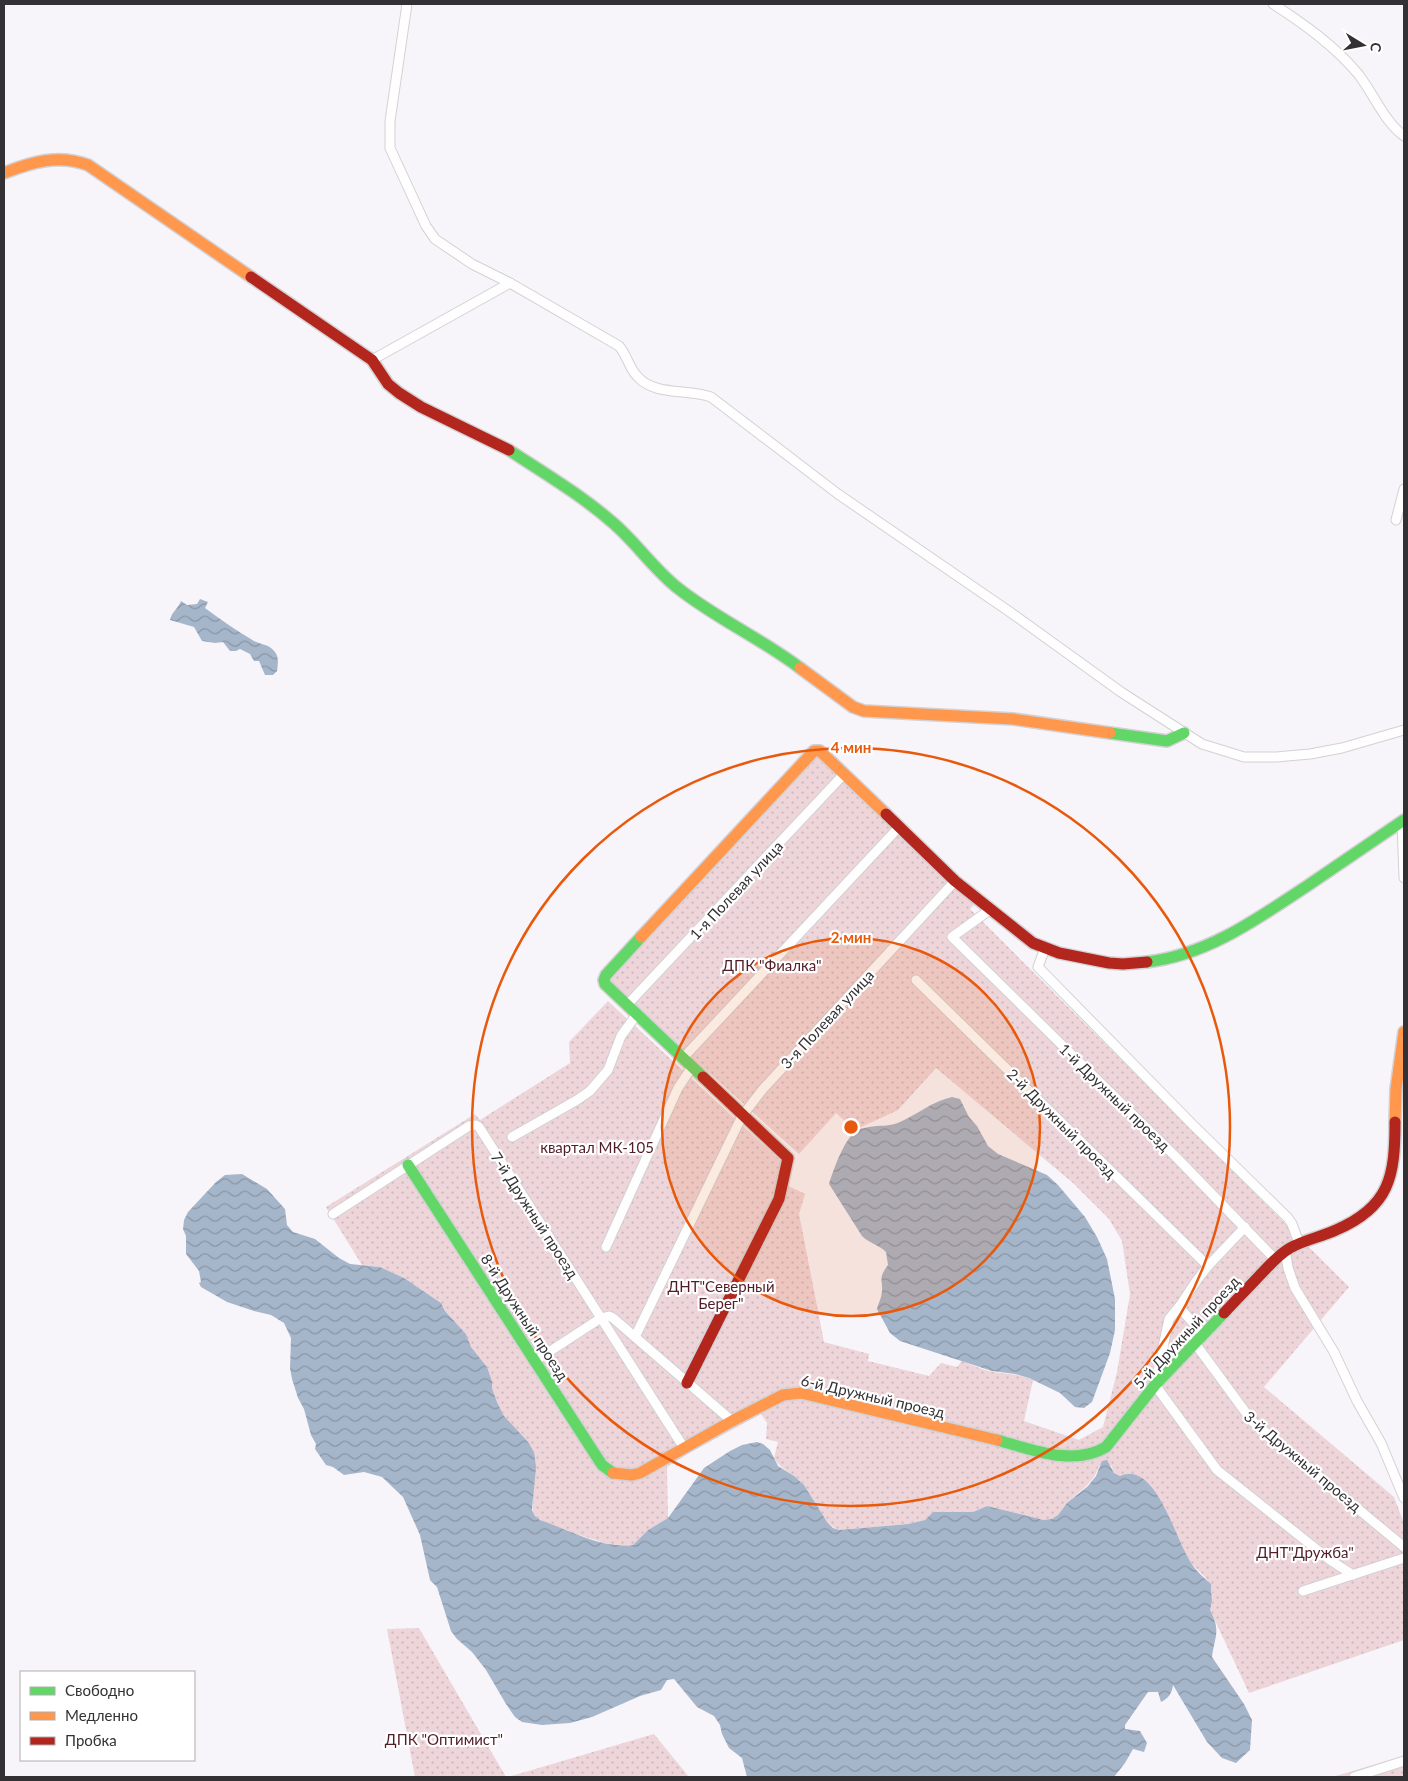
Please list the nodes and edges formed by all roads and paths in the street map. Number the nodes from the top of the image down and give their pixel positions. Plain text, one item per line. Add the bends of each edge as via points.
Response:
1 (407, 4) edge
2 (1273, 4) edge
3 (1404, 136) edge
4 (4, 173) edge
5 (510, 283) junction
6 (372, 360) junction
7 (1404, 489) edge
8 (1396, 520) dead end
9 (1404, 730) edge
10 (1184, 734) junction
11 (844, 774) junction
12 (1403, 821) edge
13 (899, 827) junction
14 (1404, 878) edge
15 (955, 881) junction
16 (991, 909) junction
17 (1046, 948) junction
18 (916, 980) dead end
19 (627, 1005) junction
20 (637, 1014) junction
21 (1404, 1032) edge
22 (683, 1058) junction
23 (692, 1067) junction
24 (742, 1116) junction
25 (512, 1137) dead end
26 (408, 1165) junction
27 (333, 1214) dead end
28 (1245, 1227) junction
29 (1299, 1243) junction
30 (606, 1247) dead end
31 (1286, 1250) junction
32 (1275, 1259) junction
33 (1208, 1266) junction
34 (1180, 1308) junction
35 (601, 1318) junction
36 (1203, 1334) junction
37 (635, 1337) junction
38 (1194, 1342) junction
39 (535, 1361) junction
40 (687, 1383) junction
41 (1155, 1385) junction
42 (732, 1421) junction
43 (684, 1448) junction
44 (1102, 1450) joint
45 (624, 1475) joint
46 (1404, 1498) edge
47 (1404, 1547) edge
48 (1404, 1558) edge
49 (1353, 1575) junction
50 (1303, 1591) dead end
51 (1404, 1761) edge
52 (1354, 1777) edge

1 - 5 street via 390,121 390,148 435,239 472,264
2 - 3 street via 1310,29 1345,60 1366,84 1393,127
4 - 6 street via 52,158 75,159 88,165
5 - 6 street
5 - 10 street via 620,346 644,382 665,390 695,392 711,397 838,494
6 - 10 street via 388,384 399,393 507,449 593,506 614,523 677,588 783,655 853,707 876,712 1013,719 1167,741
7 - 8 street
9 - 10 street via 1342,748 1269,758 1244,757 1218,750
11 - 13 street
11 - 19 street, 1-я Полевая улица
11 - 19 street via 820,750 814,751 606,974 606,986
12 - 14 street
12 - 17 street via 1250,923 1191,952 1123,964 1076,958
13 - 15 street
13 - 22 street
15 - 16 street
15 - 24 street, 3-я Полевая улица via 762,1089
16 - 17 street via 1020,934
16 - 28 street, 1-й Дружный проезд via 952,937
17 - 29 street via 1038,967 1288,1218
18 - 33 street, 2-й Дружный проезд
19 - 20 street
20 - 22 street
20 - 25 street via 621,1036 608,1070 590,1091
21 - 29 street, 5-й Дружный проезд via 1396,1087 1392,1170 1385,1192 1350,1223 1334,1232
22 - 23 street
23 - 24 street
23 - 30 street via 678,1088
24 - 37 street, 3-я Полевая улица
24 - 40 street via 788,1158 779,1199
26 - 27 street, 7-й Дружный проезд
26 - 35 street, 7-й Дружный проезд via 469,1126 479,1128
26 - 39 street, 8-й Дружный проезд
28 - 32 street, 1-й Дружный проезд
28 - 33 street
29 - 31 street, 5-й Дружный проезд
31 - 32 street, 5-й Дружный проезд
31 - 46 street via 1295,1288 1334,1352 1381,1443
32 - 36 street, 5-й Дружный проезд
33 - 34 street
34 - 36 street
34 - 41 street via 1167,1324
35 - 37 street via 614,1318
35 - 39 street
35 - 43 street, 7-й Дружный проезд
36 - 38 street, 5-й Дружный проезд
37 - 40 street
38 - 41 street, 5-й Дружный проезд
38 - 47 street, 3-й Дружный проезд via 1252,1421
39 - 45 street, 8-й Дружный проезд via 602,1464 609,1471
40 - 42 street
41 - 44 street, 5-й Дружный проезд
41 - 49 street via 1217,1470
42 - 43 street, 6-й Дружный проезд
42 - 44 street, 6-й Дружный проезд via 778,1397 801,1393 1061,1456 1087,1455
43 - 45 street, 6-й Дружный проезд via 645,1471
48 - 49 street
49 - 50 street
51 - 52 street

